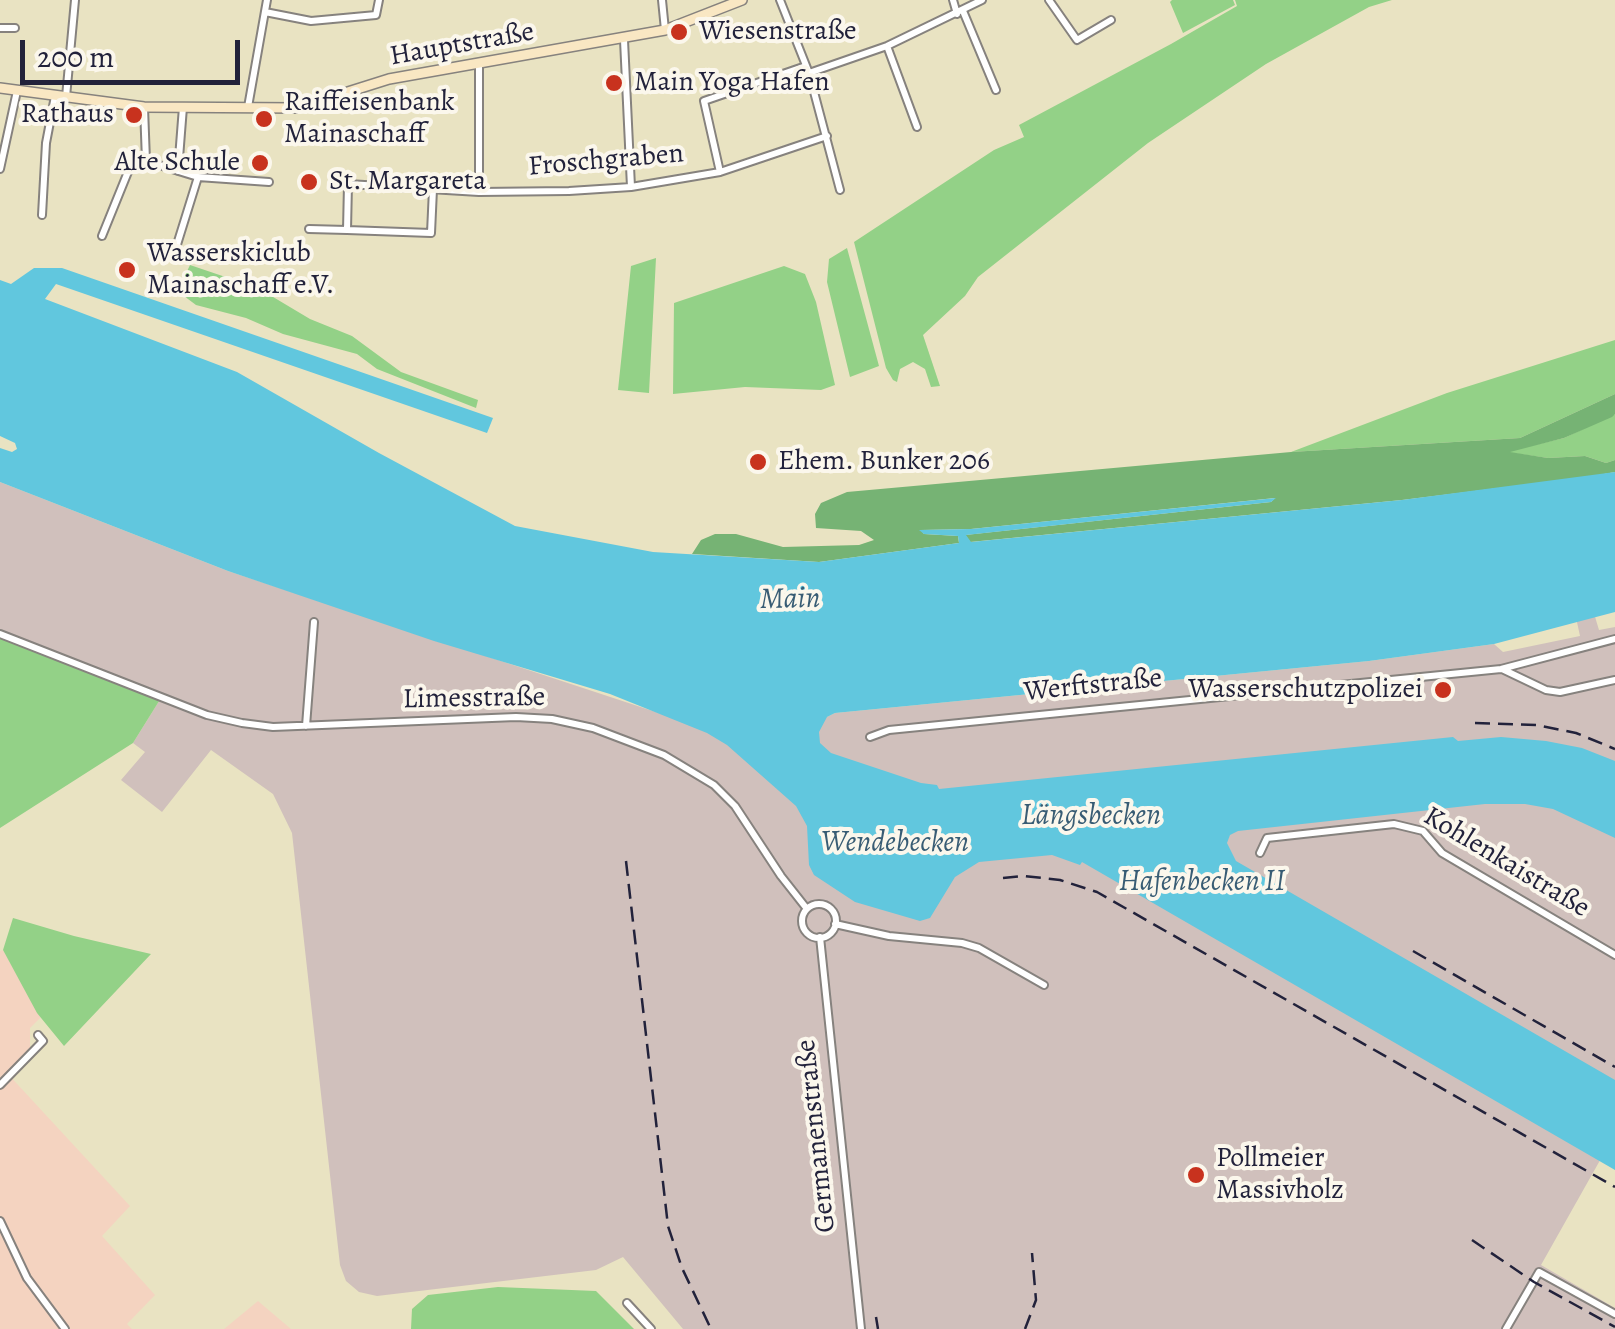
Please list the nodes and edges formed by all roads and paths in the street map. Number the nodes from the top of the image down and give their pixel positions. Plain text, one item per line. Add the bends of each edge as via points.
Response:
1 (75, 0) edge
2 (267, 0) edge
3 (379, 0) edge
4 (662, 0) edge
5 (742, 0) edge
6 (780, 0) edge
7 (953, 0) edge
8 (982, 0) edge
9 (1050, 0) edge
10 (265, 12) junction
11 (960, 13) junction
12 (1110, 20) dead end
13 (0, 28) edge
14 (15, 28) dead end
15 (665, 30) junction
16 (624, 40) junction
17 (886, 46) junction
18 (479, 63) junction
19 (808, 70) junction
20 (0, 88) edge
21 (996, 90) dead end
22 (17, 91) junction
23 (61, 96) junction
24 (144, 107) junction
25 (183, 107) junction
26 (248, 107) junction
27 (916, 127) dead end
28 (827, 136) junction
29 (132, 162) dead end
30 (0, 169) edge
31 (178, 171) junction
32 (720, 172) junction
33 (198, 177) junction
34 (269, 182) dead end
35 (630, 187) junction
36 (432, 189) junction
37 (840, 190) dead end
38 (479, 192) junction
39 (42, 214) dead end
40 (309, 229) dead end
41 (347, 230) junction
42 (102, 236) dead end
43 (175, 251) dead end
44 (314, 622) dead end
45 (0, 634) edge
46 (1615, 639) edge
47 (1501, 668) junction
48 (1615, 680) edge
49 (306, 726) junction
50 (870, 737) dead end
51 (1260, 853) dead end
52 (807, 908) junction
53 (835, 924) junction
54 (820, 938) junction
55 (1615, 955) edge
56 (1044, 985) dead end
57 (38, 1035) dead end
58 (0, 1085) edge
59 (0, 1221) edge
60 (628, 1303) dead end
61 (1615, 1314) edge
62 (65, 1329) edge
63 (651, 1329) edge
64 (861, 1329) edge
65 (1506, 1329) edge

1 - 23 street
2 - 10 street
3 - 10 street via 376,14 310,21
4 - 15 street
5 - 15 street, Hauptstraße
6 - 19 street
7 - 11 street
8 - 11 street
9 - 12 street via 1076,40
10 - 26 street
11 - 17 street
11 - 21 street
13 - 14 street
15 - 16 street, Hauptstraße
16 - 18 street, Hauptstraße
16 - 35 street
17 - 19 street
17 - 27 street
18 - 26 street, Hauptstraße via 389,79 296,108
18 - 38 street
19 - 28 street
19 - 32 street via 704,100
20 - 22 street, Hauptstraße
22 - 23 street, Hauptstraße
22 - 30 street
23 - 24 street, Hauptstraße
23 - 39 street via 46,143
24 - 25 street, Hauptstraße
24 - 31 street via 146,161
25 - 26 street, Hauptstraße
25 - 31 street
28 - 32 street, Froschgraben
28 - 37 street
29 - 42 street
31 - 33 street
32 - 35 street, Froschgraben
33 - 34 street
33 - 43 street
35 - 38 street, Froschgraben
36 - 38 street, Froschgraben
36 - 41 street via 432,233
36 - 41 street, Froschgraben via 348,184
40 - 41 street
44 - 49 street
45 - 49 street, Limesstraße via 208,715
46 - 47 street, Werftstraße
47 - 48 street via 1560,692
47 - 50 street, Werftstraße via 888,730
49 - 52 street, Limesstraße via 544,718 646,746 694,771 735,806
51 - 55 street, Kohlenkaistraße via 1268,838 1394,824 1423,831 1442,854
52 - 53 street via 827,906
52 - 54 street via 804,928
53 - 54 street
53 - 56 street via 970,945
54 - 64 street, Germanenstraße
57 - 58 street via 43,1041
59 - 62 street via 27,1278
60 - 63 street
61 - 65 street via 1539,1272

